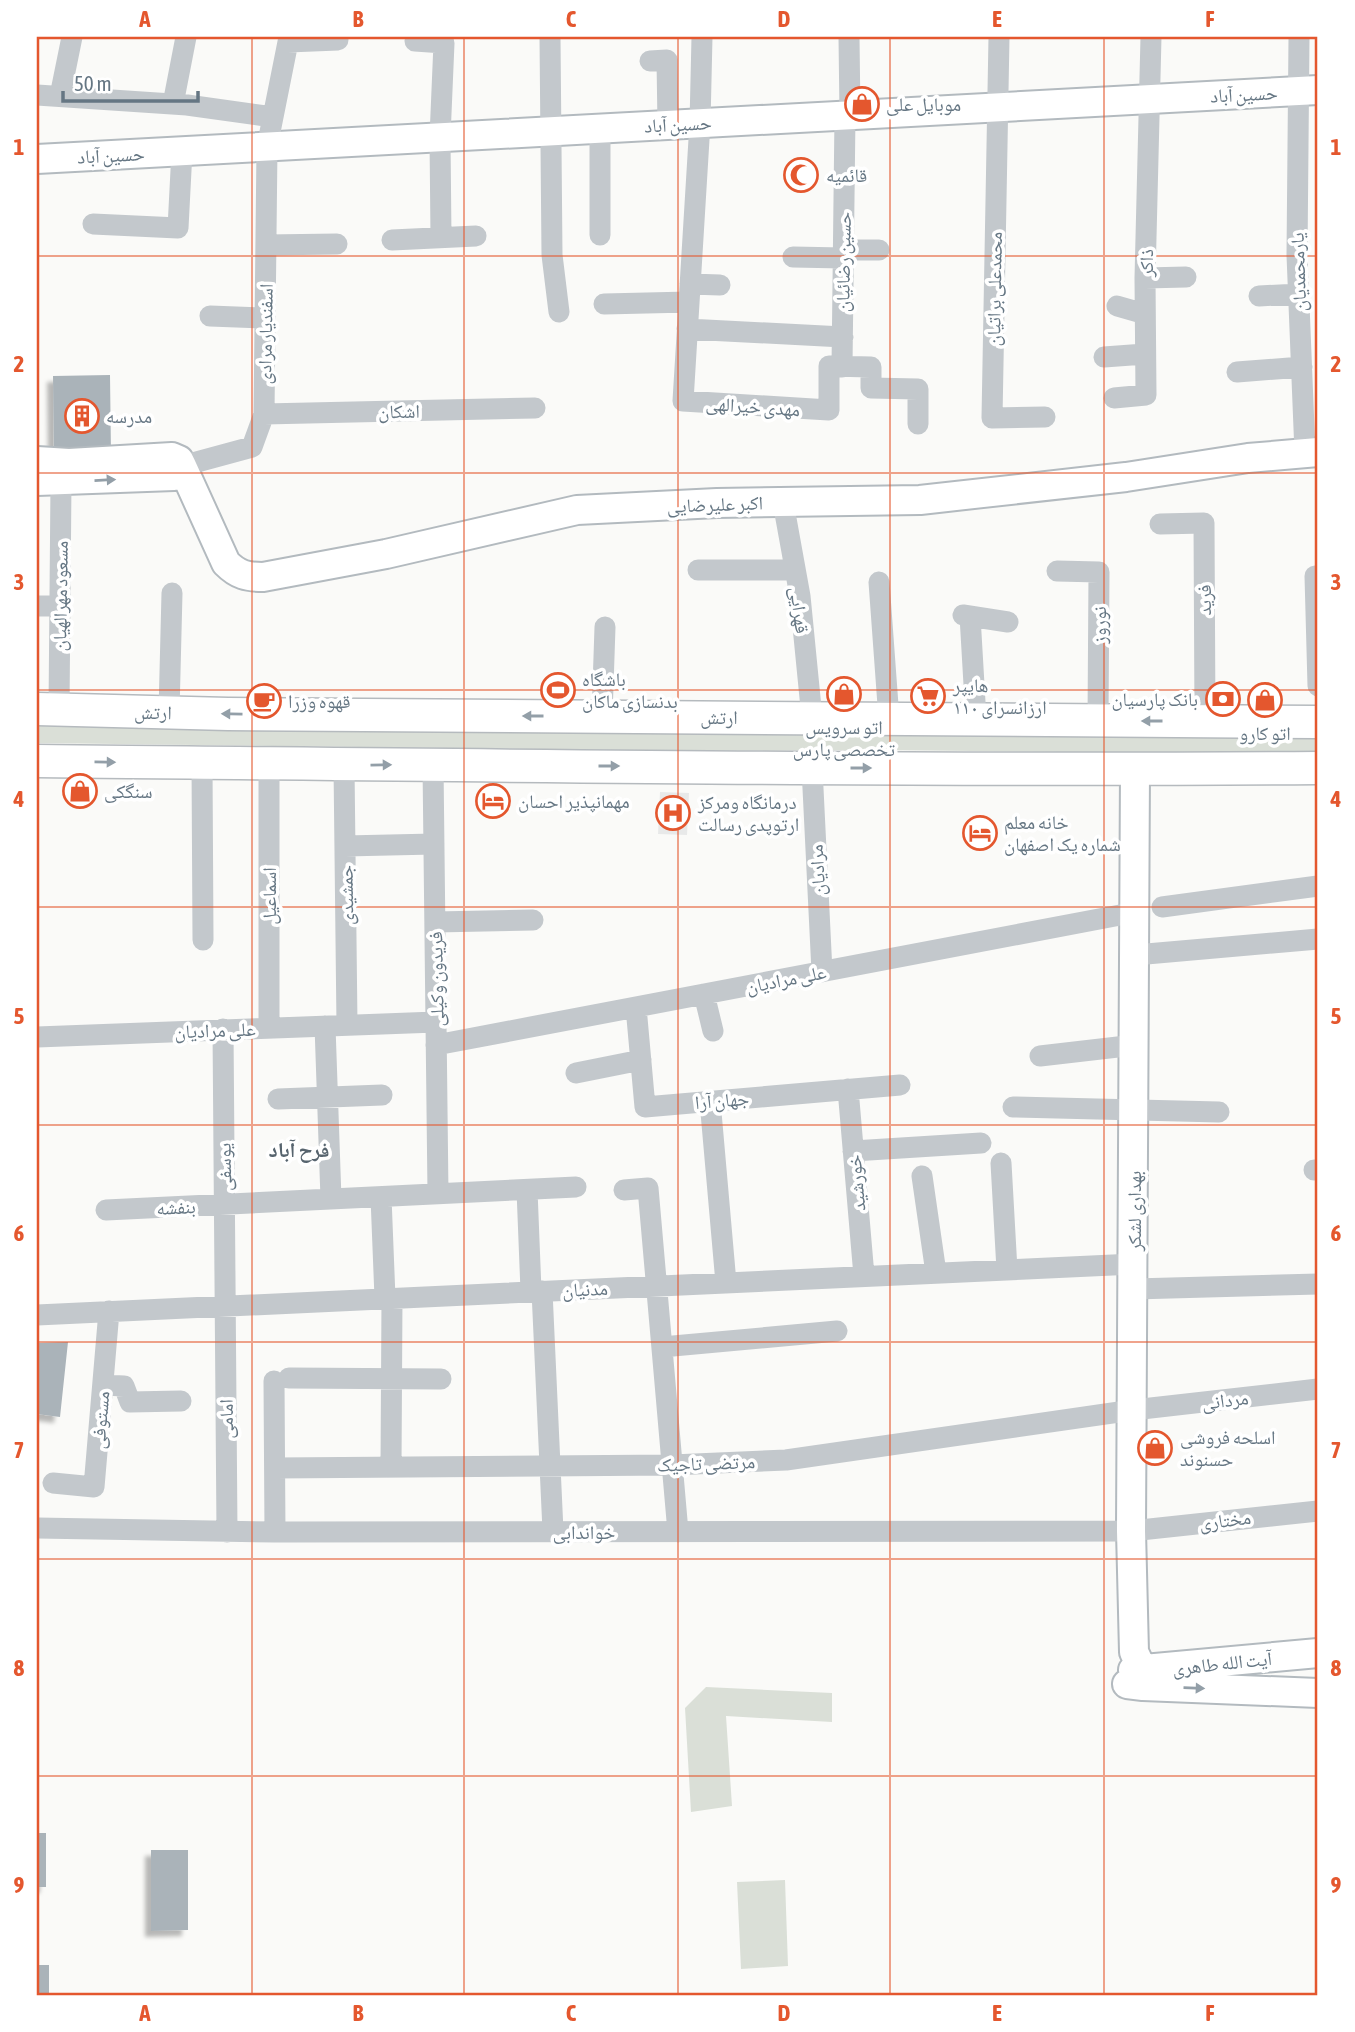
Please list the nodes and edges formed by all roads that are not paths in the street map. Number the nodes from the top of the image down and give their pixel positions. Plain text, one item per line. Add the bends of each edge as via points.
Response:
1 (72, 37) edge
2 (186, 37) edge
3 (550, 37) edge
4 (702, 37) edge
5 (849, 37) edge
6 (999, 37) edge
7 (1151, 37) edge
8 (1299, 37) edge
9 (288, 39) edge
10 (338, 40) dead end
11 (415, 41) dead end
12 (650, 61) dead end
13 (1308, 90) edge
14 (37, 94) edge
15 (60, 96) junction
16 (1150, 99) junction
17 (173, 104) junction
18 (997, 107) junction
19 (848, 115) junction
20 (273, 117) junction
21 (700, 123) junction
22 (668, 125) junction
23 (600, 129) junction
24 (550, 131) junction
25 (440, 137) junction
26 (267, 147) junction
27 (182, 151) junction
28 (37, 159) edge
29 (93, 224) dead end
30 (600, 235) dead end
31 (476, 236) dead end
32 (441, 238) junction
33 (392, 240) dead end
34 (337, 244) dead end
35 (266, 245) junction
36 (879, 250) dead end
37 (843, 254) junction
38 (793, 257) dead end
39 (1186, 277) dead end
40 (1145, 278) junction
41 (720, 285) dead end
42 (690, 293) junction
43 (1298, 294) junction
44 (1259, 296) dead end
45 (604, 304) dead end
46 (1117, 306) dead end
47 (559, 312) dead end
48 (1145, 314) junction
49 (211, 316) dead end
50 (265, 317) junction
51 (687, 329) junction
52 (843, 337) junction
53 (1145, 354) junction
54 (1307, 354) edge
55 (1104, 356) dead end
56 (842, 367) junction
57 (1237, 372) dead end
58 (1114, 398) dead end
59 (535, 408) dead end
60 (264, 414) junction
61 (1045, 417) dead end
62 (918, 424) dead end
63 (1312, 452) edge
64 (37, 461) edge
65 (182, 466) junction
66 (49, 481) edge
67 (783, 502) junction
68 (1160, 524) dead end
69 (698, 570) dead end
70 (795, 570) junction
71 (1057, 571) dead end
72 (1315, 576) dead end
73 (879, 582) dead end
74 (172, 593) dead end
75 (37, 606) edge
76 (60, 606) junction
77 (1008, 622) dead end
78 (605, 626) dead end
79 (1318, 686) edge
80 (48, 709) edge
81 (169, 712) junction
82 (602, 716) junction
83 (812, 718) junction
84 (889, 719) junction
85 (976, 719) junction
86 (1098, 720) junction
87 (1205, 721) junction
88 (1318, 722) edge
89 (37, 761) edge
90 (202, 763) junction
91 (269, 763) junction
92 (433, 765) junction
93 (344, 766) junction
94 (812, 768) junction
95 (1318, 768) edge
96 (1135, 770) junction
97 (434, 844) junction
98 (345, 846) junction
99 (1318, 886) edge
100 (1149, 909) junction
101 (533, 920) dead end
102 (435, 922) junction
103 (1318, 939) edge
104 (203, 940) dead end
105 (1135, 955) junction
106 (822, 972) junction
107 (704, 994) junction
108 (636, 1007) junction
109 (436, 1022) junction
110 (347, 1025) junction
111 (325, 1026) junction
112 (269, 1028) junction
113 (223, 1030) junction
114 (713, 1031) dead end
115 (37, 1037) edge
116 (436, 1045) junction
117 (1135, 1045) junction
118 (1040, 1056) dead end
119 (640, 1060) junction
120 (576, 1073) dead end
121 (900, 1084) dead end
122 (848, 1089) junction
123 (382, 1095) dead end
124 (327, 1096) junction
125 (278, 1099) dead end
126 (710, 1101) junction
127 (1013, 1107) dead end
128 (1135, 1110) junction
129 (1219, 1112) dead end
130 (981, 1143) dead end
131 (853, 1151) junction
132 (1001, 1163) dead end
133 (922, 1177) dead end
134 (576, 1187) dead end
135 (527, 1190) junction
136 (624, 1190) dead end
137 (438, 1194) junction
138 (381, 1197) junction
139 (331, 1199) junction
140 (224, 1204) junction
141 (106, 1210) dead end
142 (1007, 1269) junction
143 (936, 1273) junction
144 (864, 1276) junction
145 (1134, 1277) junction
146 (726, 1283) junction
147 (1318, 1284) edge
148 (656, 1286) junction
149 (537, 1291) junction
150 (389, 1298) junction
151 (225, 1306) junction
152 (109, 1311) junction
153 (37, 1315) edge
154 (837, 1331) dead end
155 (662, 1347) junction
156 (391, 1379) junction
157 (441, 1379) dead end
158 (103, 1385) junction
159 (1318, 1389) edge
160 (181, 1401) dead end
161 (1133, 1410) junction
162 (550, 1465) junction
163 (672, 1465) junction
164 (391, 1466) junction
165 (275, 1468) junction
166 (53, 1483) dead end
167 (1318, 1511) edge
168 (37, 1528) edge
169 (553, 1531) junction
170 (1131, 1531) junction
171 (227, 1532) junction
172 (275, 1532) junction
173 (678, 1532) junction
174 (1318, 1653) edge
175 (1135, 1672) junction
176 (1318, 1693) edge

1 - 15 street
2 - 17 street
3 - 24 street
4 - 21 street, مهدی خیرالهی
5 - 19 street, حسین رضائیان
6 - 18 street
7 - 16 street, ذاکر
8 - 13 street, یارمحمدیان
9 - 10 street
9 - 20 street, اسفندیار مرادی
11 - 25 street via 444,43
12 - 22 street via 667,60
13 - 16 street, حسین آباد
13 - 43 street, یارمحمدیان
14 - 15 street
15 - 17 street
16 - 18 street, حسین آباد
16 - 40 street, ذاکر
17 - 20 street
18 - 19 street, حسین آباد
18 - 61 street, محمدعلی براتیان via 992,418
19 - 21 street, حسین آباد
19 - 37 street, حسین رضائیان
20 - 26 street, اسفندیار مرادی
21 - 22 street, حسین آباد
21 - 42 street, مهدی خیرالهی
22 - 23 street, حسین آباد
23 - 24 street, حسین آباد
23 - 30 street
24 - 25 street, حسین آباد
24 - 47 street via 552,255
25 - 26 street, حسین آباد
25 - 32 street
26 - 27 street, حسین آباد
26 - 35 street, اسفندیار مرادی
27 - 28 street, حسین آباد
27 - 29 street via 178,228
31 - 32 street
32 - 33 street
34 - 35 street
35 - 50 street, اسفندیار مرادی
36 - 37 street
37 - 38 street
37 - 52 street, حسین رضائیان
39 - 40 street
40 - 48 street, ذاکر
41 - 42 street
42 - 45 street
42 - 51 street, مهدی خیرالهی
43 - 44 street
43 - 54 street, یارمحمدیان
46 - 48 street
48 - 53 street, ذاکر
49 - 50 street
50 - 60 street, اسفندیار مرادی
51 - 52 street
51 - 56 street, مهدی خیرالهی via 683,401 829,410 829,366
52 - 56 street, حسین رضائیان
53 - 55 street
53 - 58 street, ذاکر via 1146,395
54 - 57 street
54 - 63 street, یارمحمدیان
56 - 62 street via 871,367 871,388 918,389
59 - 60 street, اشکان
60 - 65 street, اسفندیار مرادی via 252,447
63 - 67 street, اکبر علیرضایی via 920,500
64 - 65 street, اسفندیار مرادی via 172,457
66 -> 65 street, اسفندیار مرادی via 174,476
65 - 67 street, اکبر علیرضایی via 226,563 248,577 386,554 577,510
66 - 76 street, مسعود مهرالهیان
67 - 70 street, قهرایی
68 - 87 street, فرید via 1204,523
69 - 70 street
70 - 83 street, قهرایی
71 - 86 street, نوروز via 1099,572
72 - 79 street
73 - 84 street
74 - 81 street
75 - 76 street
76 - 80 street, مسعود مهرالهیان
77 - 85 street via 967,616
78 - 82 street
80 - 81 main road, ارتش
82 -> 81 main road, ارتش
82 - 83 main road, ارتش
83 - 84 main road, ارتش
84 - 85 main road, ارتش
85 - 86 main road, ارتش
87 -> 86 main road, ارتش
87 - 88 main road, ارتش
89 -> 90 main road
90 - 91 main road
90 - 104 street
91 - 93 main road
91 - 112 street, اسماعیل
93 -> 92 main road
92 -> 94 main road
92 - 97 street, فریدون وکیلی
93 - 98 street, جمشیدی
94 -> 96 main road
94 - 106 street, مرادیان
95 - 96 main road
96 - 100 street, بهداری لشکر
97 - 98 street
97 - 102 street, فریدون وکیلی
98 - 110 street, جمشیدی
99 - 100 street, علی مرادیان
100 - 105 street, بهداری لشکر
100 - 106 street, علی مرادیان
101 - 102 street
102 - 109 street, فریدون وکیلی
103 - 105 street
105 - 117 street, بهداری لشکر
106 - 107 street, علی مرادیان
107 - 108 street, علی مرادیان
107 - 114 street
108 - 116 street, علی مرادیان
108 - 119 street, جهان آرا
109 - 110 street, علی مرادیان
109 - 116 street, فریدون وکیلی
110 - 111 street, علی مرادیان
111 - 112 street, علی مرادیان
111 - 124 street
112 - 113 street, علی مرادیان
113 - 115 street, علی مرادیان
113 - 140 street, یوسفی
116 - 137 street, فریدون وکیلی
117 - 118 street
117 - 128 street, بهداری لشکر
119 - 120 street
119 - 126 street, جهان آرا via 645,1107
121 - 122 street, جهان آرا
122 - 126 street, جهان آرا
122 - 131 street, خورشید
123 - 124 street
124 - 125 street
124 - 139 street
126 - 146 street
127 - 128 street
128 - 129 street
128 - 145 street, بهداری لشکر
130 - 131 street
131 - 144 street, خورشید
132 - 142 street
133 - 143 street
134 - 135 street, بنفشه
135 - 137 street, بنفشه
135 - 149 street
136 - 148 street via 648,1188
137 - 138 street, بنفشه
138 - 139 street, بنفشه
138 - 150 street
139 - 140 street, بنفشه
140 - 141 street, بنفشه
140 - 151 street, یوسفی
142 - 143 street, مدنیان
142 - 145 street, مدنیان
143 - 144 street, مدنیان
144 - 146 street, مدنیان
145 - 147 street, مدنیان
145 - 161 street, بهداری لشکر
146 - 148 street, مدنیان
148 - 149 street, مدنیان
148 - 155 street
149 - 150 street, مدنیان
149 - 162 street
150 - 151 street, مدنیان
150 - 156 street
151 - 152 street, مدنیان
151 - 171 street, امامی
152 - 153 street, مدنیان
152 - 158 street, مستوفی
154 - 155 street
155 - 163 street
156 - 157 street
156 - 164 street
156 - 165 street via 282,1380
158 - 160 street via 124,1386 130,1402
158 - 166 street, مستوفی via 94,1487
159 - 161 street, مردانی
161 - 163 street, مرتضی تاجیک via 786,1460
161 - 170 street, بهداری لشکر
162 - 163 street, مرتضی تاجیک
162 - 164 street, مرتضی تاجیک
162 - 169 street
163 - 173 street
164 - 165 street, مرتضی تاجیک
165 - 172 street
167 - 170 street, مختاری
168 - 171 street, خواندابی
169 - 172 street, خواندابی
169 - 173 street, خواندابی
170 - 173 street, خواندابی
170 - 175 street, بهداری لشکر
171 - 172 street, خواندابی
174 - 175 street, آیت الله طاهری
175 -> 176 street, آیت الله طاهری

